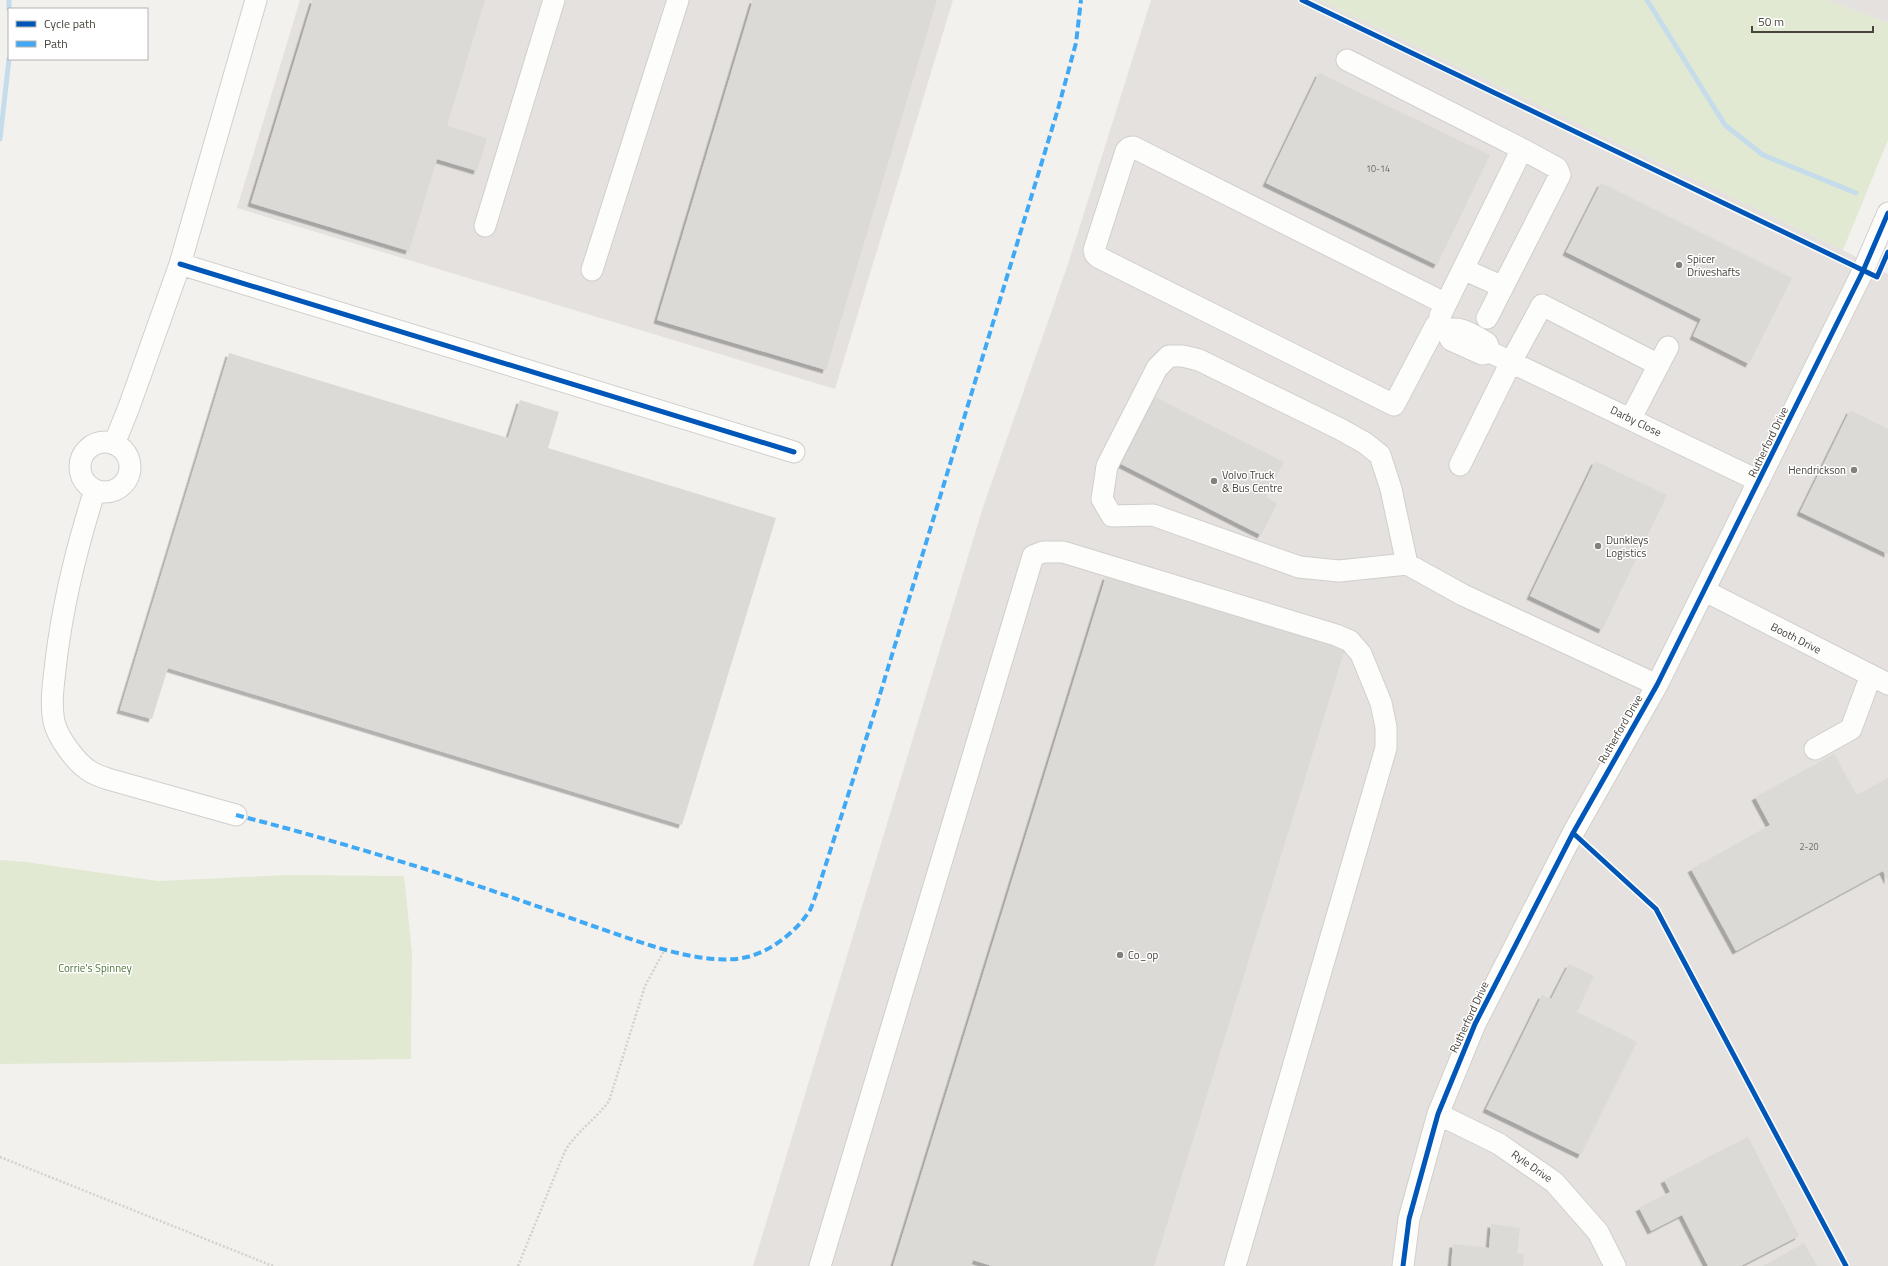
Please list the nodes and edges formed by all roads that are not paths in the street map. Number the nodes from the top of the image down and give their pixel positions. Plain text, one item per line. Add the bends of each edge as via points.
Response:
1 (256, 0) edge
2 (554, 0) edge
3 (678, 0) edge
4 (1347, 60) dead end
5 (1522, 149) junction
6 (1888, 214) edge
7 (485, 226) dead end
8 (180, 264) junction
9 (1464, 269) junction
10 (592, 270) dead end
11 (1503, 287) junction
12 (1446, 304) junction
13 (1487, 318) dead end
14 (1441, 327) junction
15 (1511, 362) junction
16 (1630, 418) junction
17 (114, 444) junction
18 (794, 452) dead end
19 (1460, 465) dead end
20 (1759, 481) junction
21 (95, 490) junction
22 (1407, 564) junction
23 (1705, 591) junction
24 (1880, 680) edge
25 (1657, 685) junction
26 (1815, 749) dead end
27 (236, 816) dead end
28 (1438, 1114) junction
29 (820, 1266) edge
30 (1235, 1266) edge
31 (1403, 1266) edge
32 (1615, 1266) edge

1 - 8 street
2 - 7 street
3 - 10 street
4 - 5 street
5 - 9 street
5 - 11 street via 1557,168 1560,175
6 - 20 street, Rutherford Drive via 1863,271
8 - 17 street via 130,407
8 - 18 street
9 - 11 street
9 - 12 street
11 - 13 street
12 - 14 street
12 - 14 street via 1133,147 1126,151 1094,250 1098,257 1394,405
14 - 15 street, Darby Close via 1451,340 1482,354 1490,352
15 - 16 street, Darby Close
15 - 16 street via 1542,305 1664,356
15 - 19 street
16 - 20 street, Darby Close
17 - 21 street via 95,444 83,454 80,462 81,474
17 - 21 street via 128,457 129,473 120,486 104,492
20 - 23 street, Rutherford Drive
21 - 27 street via 80,536 58,648 52,698 55,722 64,745 90,772
22 - 22 street via 1339,571 1299,567 1152,516 1112,516 1102,499 1107,466 1157,368 1168,356 1199,360 1340,429 1380,454 1387,471
22 - 25 street via 1463,595
23 - 24 street, Booth Drive
23 - 25 street, Rutherford Drive
24 - 26 street via 1852,729
25 - 28 street, Rutherford Drive via 1573,833 1486,1002
28 - 31 street, Rutherford Drive via 1409,1220
28 - 32 street, Ryle Drive via 1499,1144 1554,1182 1598,1232
29 - 30 street via 1033,556 1043,552 1063,552 1350,640 1361,654 1382,703 1386,748

